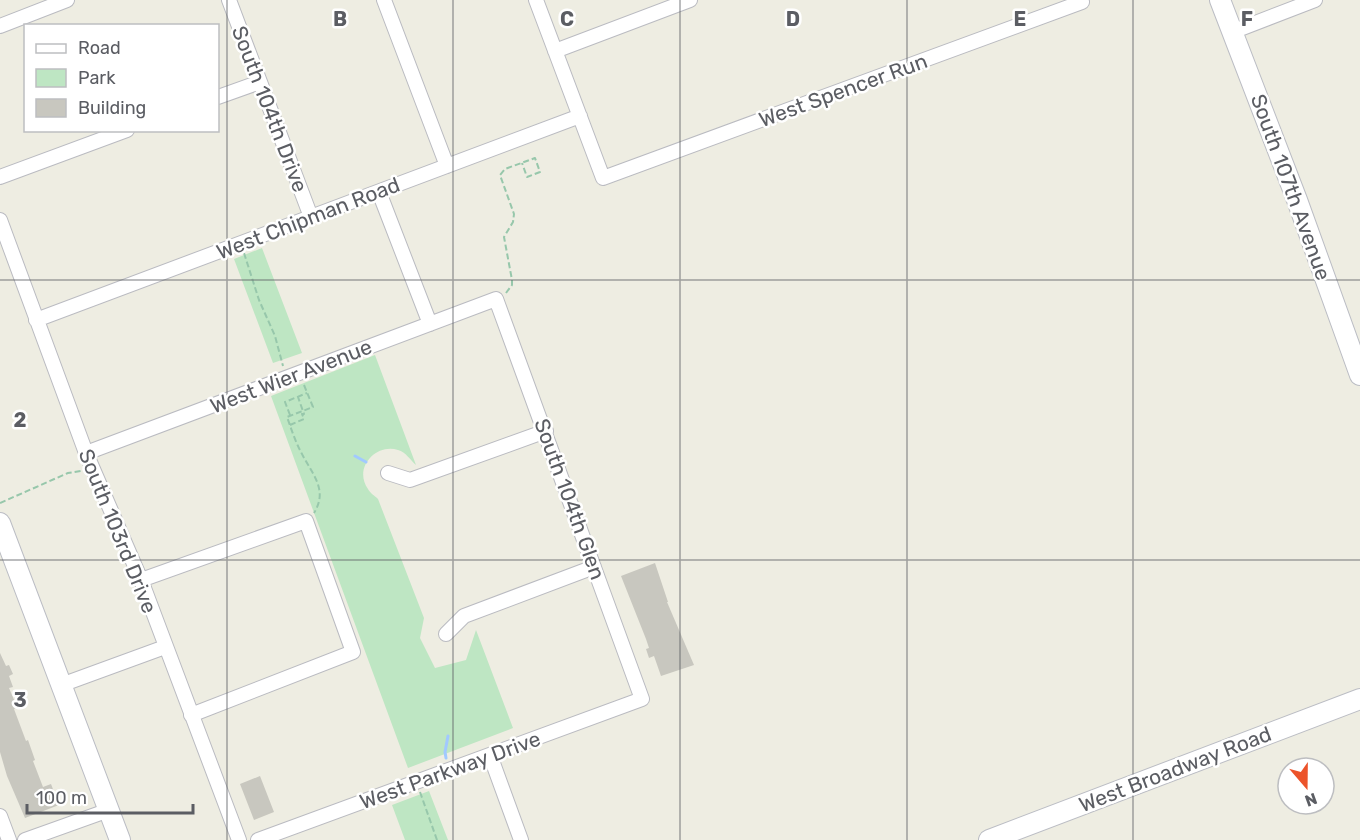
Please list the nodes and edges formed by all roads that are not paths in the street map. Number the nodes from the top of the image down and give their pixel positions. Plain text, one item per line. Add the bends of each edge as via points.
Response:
1 (67, 0) edge
2 (229, 0) edge
3 (384, 0) edge
4 (536, 0) edge
5 (1220, 0) edge
6 (1315, 0) edge
7 (687, 1) edge
8 (1082, 1) edge
9 (0, 26) edge
10 (1233, 32) junction
11 (555, 51) junction
12 (260, 82) junction
13 (219, 98) edge
14 (580, 116) junction
15 (122, 132) edge
16 (447, 166) junction
17 (0, 177) edge
18 (379, 192) junction
19 (311, 217) junction
20 (0, 220) edge
21 (496, 299) joint
22 (36, 320) junction
23 (430, 324) junction
24 (1360, 375) edge
25 (546, 431) junction
26 (86, 453) junction
27 (388, 473) dead end
28 (0, 523) edge
29 (594, 567) junction
30 (141, 580) junction
31 (446, 634) dead end
32 (165, 646) junction
33 (61, 684) junction
34 (642, 699) joint
35 (1360, 699) edge
36 (191, 715) junction
37 (490, 755) junction
38 (109, 810) junction
39 (0, 816) edge
40 (9, 840) edge
41 (25, 840) edge
42 (120, 840) edge
43 (239, 840) edge
44 (258, 840) edge
45 (521, 840) edge
46 (989, 840) edge

1 - 9 street
2 - 12 street, South 104th Drive
3 - 16 street
4 - 11 street
5 - 10 main road, South 107th Avenue
6 - 10 street
7 - 11 street
8 - 14 street, West Spencer Run via 603,178
10 - 24 main road, South 107th Avenue
11 - 14 street
12 - 13 street
12 - 19 street, South 104th Drive
14 - 16 street, West Chipman Road
15 - 17 street
16 - 18 street, West Chipman Road
18 - 19 street, West Chipman Road
18 - 23 street
19 - 22 street, West Chipman Road
20 - 22 street, South 103rd Drive
21 - 23 street, West Wier Avenue
21 - 25 street, South 104th Glen
22 - 26 street, South 103rd Drive
23 - 26 street, West Wier Avenue
25 - 27 street via 410,480
25 - 29 street, South 104th Glen
26 - 30 street, South 103rd Drive
28 - 33 main road
29 - 31 street via 464,616
29 - 34 street, South 104th Glen
30 - 32 street, South 103rd Drive
30 - 36 street via 306,521 352,652
32 - 33 street
32 - 36 street, South 103rd Drive
33 - 38 main road
34 - 37 street, West Parkway Drive
35 - 46 main road, West Broadway Road
36 - 43 street, South 103rd Drive
37 - 44 street, West Parkway Drive
37 - 45 street
38 - 41 street
38 - 42 main road
39 - 40 street

